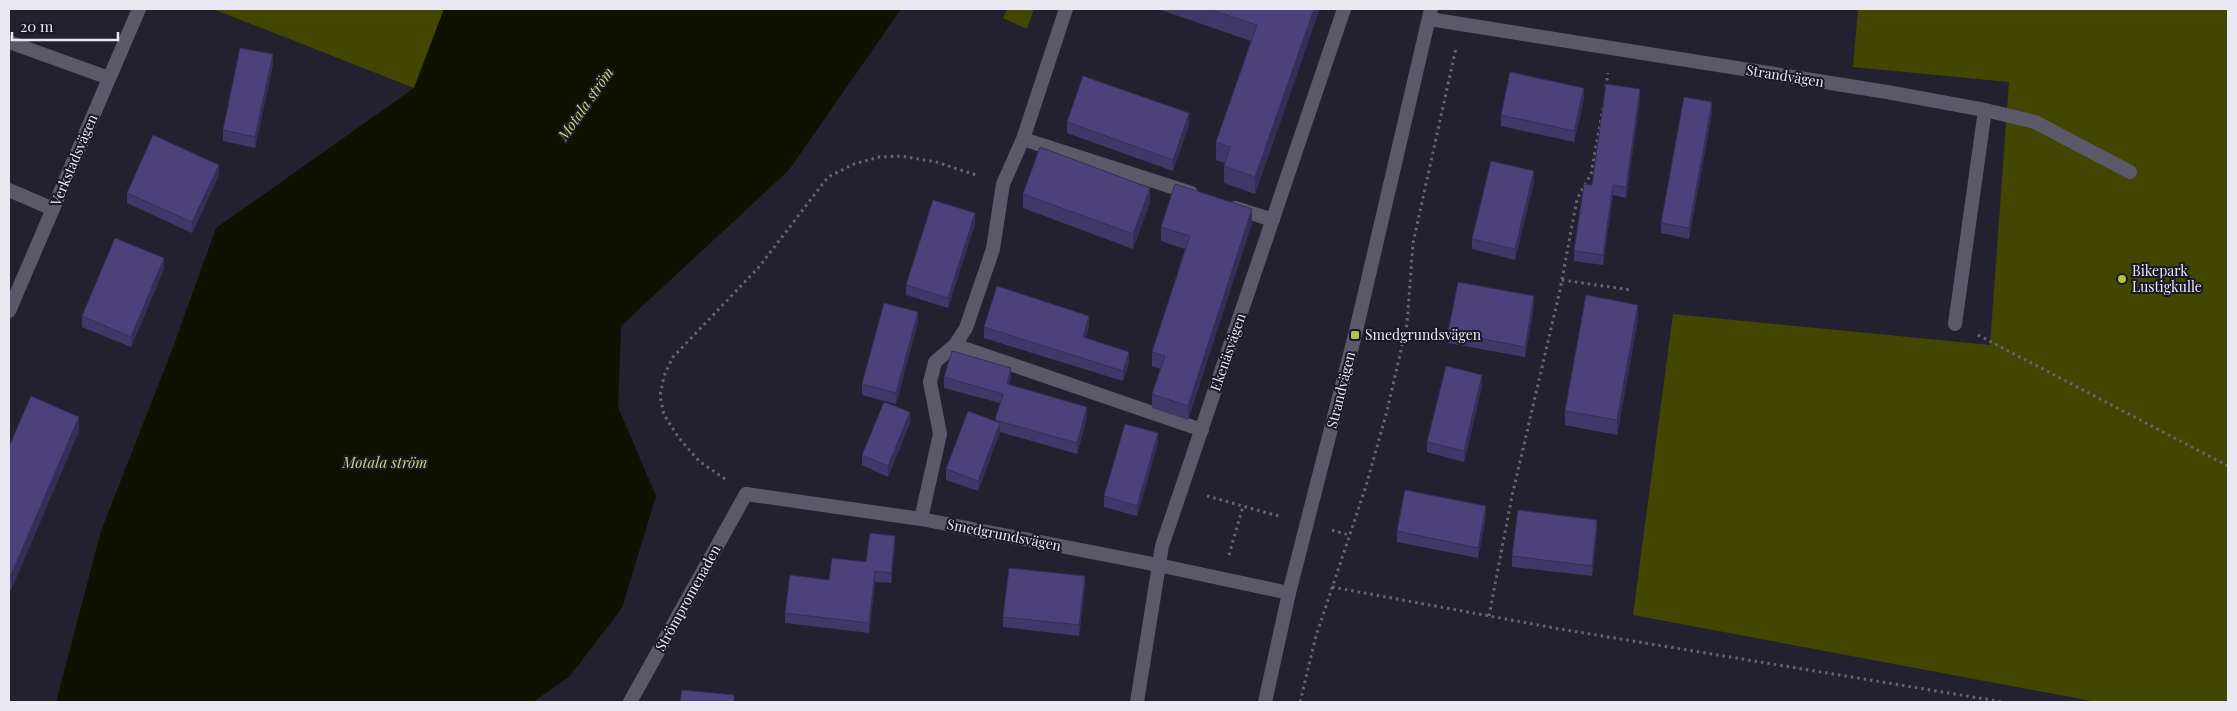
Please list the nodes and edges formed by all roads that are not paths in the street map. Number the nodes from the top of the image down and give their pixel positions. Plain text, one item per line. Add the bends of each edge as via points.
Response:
1 (138, 9) edge
2 (1066, 9) edge
3 (1343, 9) edge
4 (1430, 14) edge
5 (9, 42) edge
6 (109, 78) junction
7 (1985, 110) junction
8 (1023, 139) junction
9 (2130, 172) dead end
10 (9, 190) edge
11 (52, 208) junction
12 (1273, 220) junction
13 (9, 311) edge
14 (1955, 324) road end
15 (955, 346) junction
16 (1202, 430) junction
17 (746, 494) joint
18 (921, 519) junction
19 (1158, 565) junction
20 (1289, 593) junction
21 (630, 702) edge
22 (1137, 702) edge
23 (1265, 702) edge

1 - 6 street, Verkstadsvägen
2 - 8 street
3 - 12 street, Ekenäsvägen
4 - 7 street, Strandvägen via 1462,24
4 - 20 street, Strandvägen via 1355,335
5 - 6 street
6 - 11 street, Verkstadsvägen
7 - 9 street, Strandvägen via 2035,122
7 - 14 street
8 - 12 street
8 - 15 street via 1003,184 993,248 966,328
10 - 11 street
11 - 13 street, Verkstadsvägen
12 - 16 street, Ekenäsvägen
15 - 16 street
15 - 18 street via 935,362 930,382 940,434
16 - 19 street, Ekenäsvägen
17 - 18 street, Smedgrundsvägen
17 - 21 street, Strömpromenaden
18 - 19 street, Smedgrundsvägen
19 - 20 street, Smedgrundsvägen
19 - 22 street, Ekenäsvägen
20 - 23 street, Strandvägen

